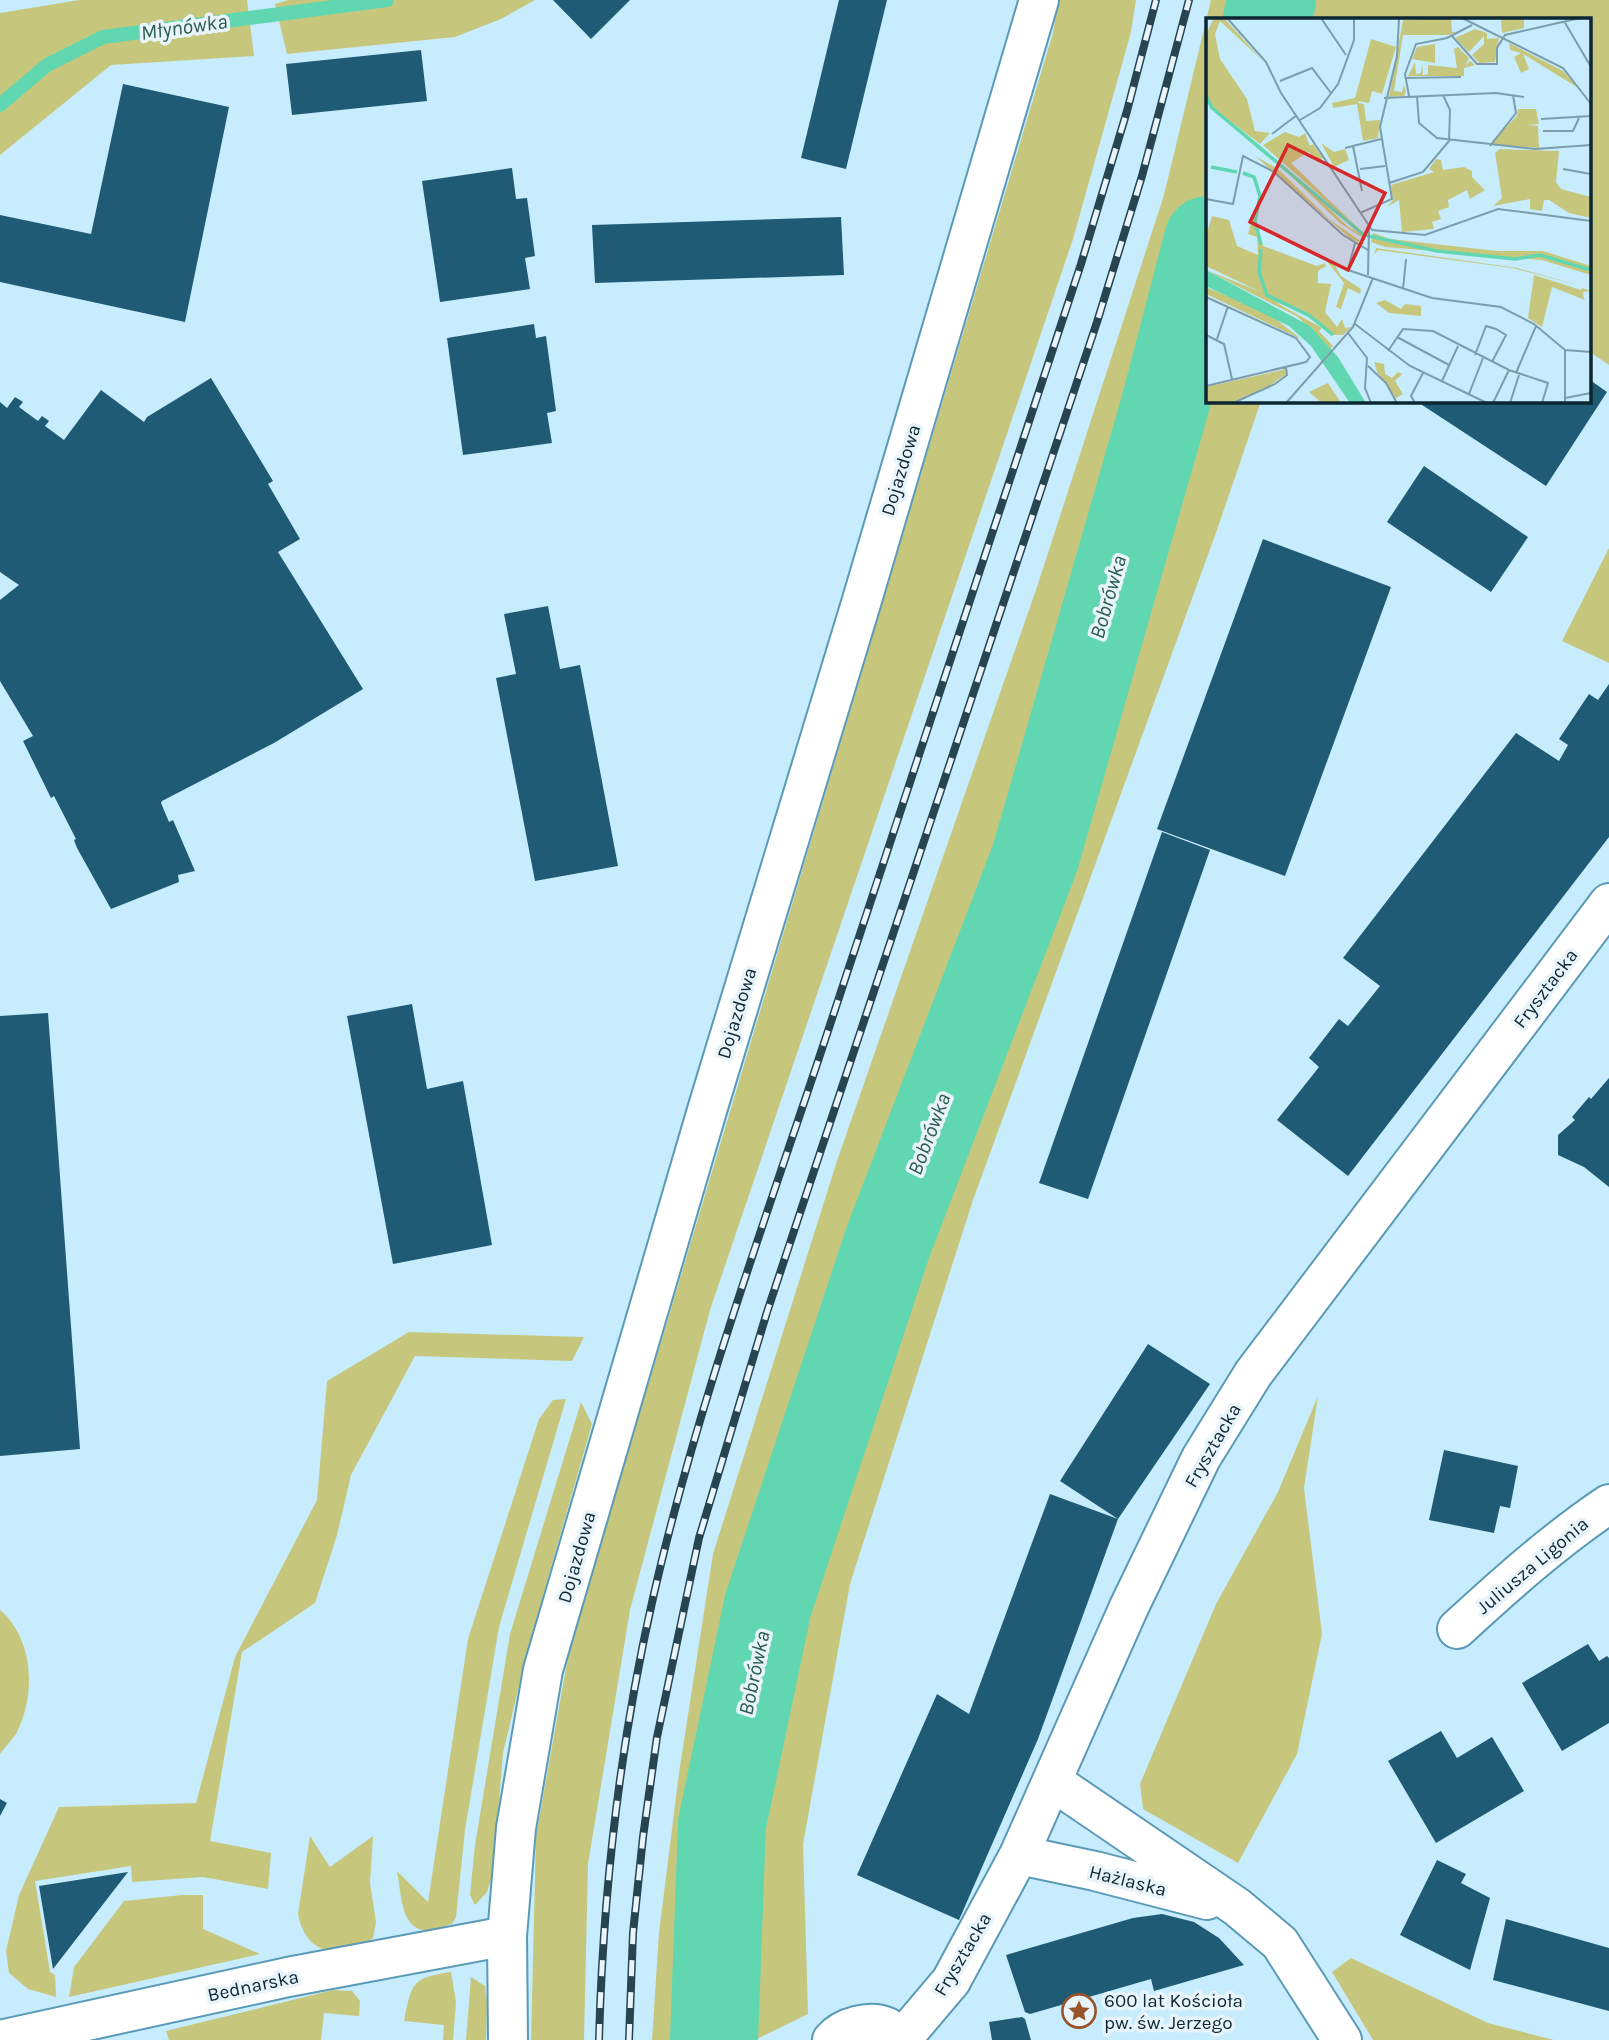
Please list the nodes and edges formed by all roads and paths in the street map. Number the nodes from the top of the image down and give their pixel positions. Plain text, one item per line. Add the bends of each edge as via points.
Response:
1 (1040, 0) edge
2 (1609, 903) edge
3 (1609, 1504) edge
4 (1457, 1629) dead end
5 (1052, 1781) junction
6 (1019, 1855) junction
7 (1237, 1907) junction
8 (507, 1936) junction
9 (0, 2040) edge
10 (508, 2040) edge
11 (832, 2040) edge
12 (900, 2040) edge
13 (1342, 2040) edge

1 - 8 street, Dojazdowa via 543,1670 516,1828
2 - 5 street, Frysztacka via 1253,1374 1201,1458
3 - 4 street, Juliusza Ligonia via 1568,1531
5 - 6 street, Frysztacka
5 - 7 street, Hażlaska
6 - 7 street, Hażlaska
6 - 12 street, Frysztacka via 951,1981
7 - 13 street, Hażlaska via 1280,1943
8 - 9 street, Bednarska via 288,1977
8 - 10 street, Dojazdowa
11 - 12 street via 838,2033 865,2024 887,2027

